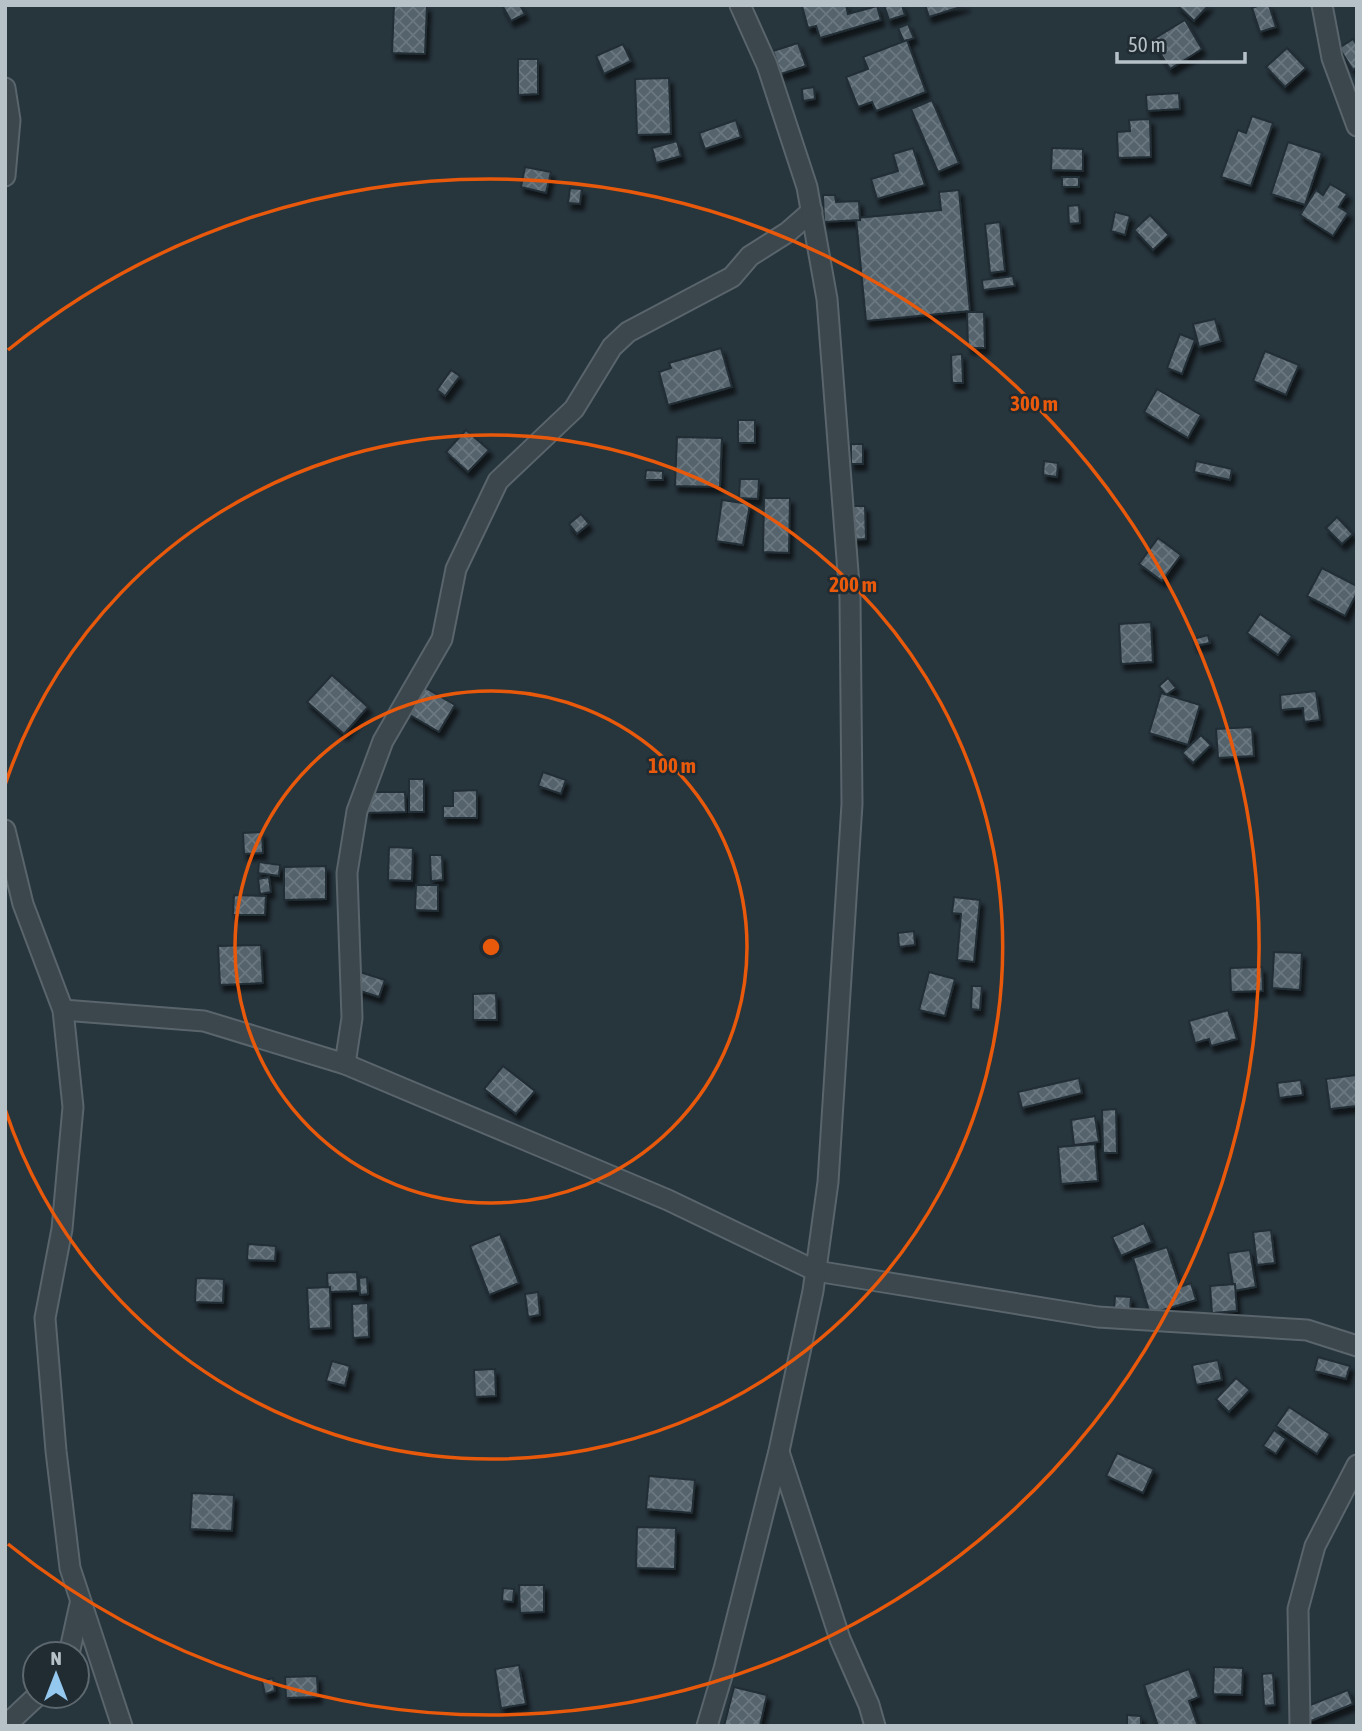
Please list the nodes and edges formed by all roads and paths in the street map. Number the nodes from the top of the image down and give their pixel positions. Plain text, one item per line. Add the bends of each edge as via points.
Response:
1 (740, 5) edge
2 (1322, 5) edge
3 (5, 88) edge
4 (1357, 126) edge
5 (5, 176) edge
6 (811, 211) junction
7 (5, 830) edge
8 (63, 1010) junction
9 (345, 1064) junction
10 (816, 1271) junction
11 (1357, 1346) edge
12 (779, 1451) junction
13 (1357, 1465) edge
14 (80, 1603) junction
15 (72, 1640) edge
16 (91, 1663) edge
17 (101, 1663) junction
18 (22, 1710) edge
19 (5, 1726) edge
20 (122, 1726) edge
21 (707, 1726) edge
22 (875, 1726) edge
23 (1300, 1726) edge

1 - 6 street via 767,65
2 - 4 street via 1332,58
3 - 5 street via 10,120
6 - 9 street via 750,256 732,277 628,332 612,347 575,409 499,481 456,569 442,639 383,741 357,811 347,873 352,1018
6 - 10 street via 827,299 848,570 852,790 836,1086
7 - 8 street via 23,904
8 - 9 street via 204,1021
8 - 14 street via 73,1107 62,1229 45,1318 68,1555
9 - 10 street via 668,1200
10 - 11 street via 1098,1317 1307,1330
10 - 12 street
12 - 21 street
12 - 22 street via 840,1639
13 - 23 street via 1315,1546 1298,1609
14 - 15 street
14 - 17 street
16 - 17 street
17 - 20 street
18 - 19 street

